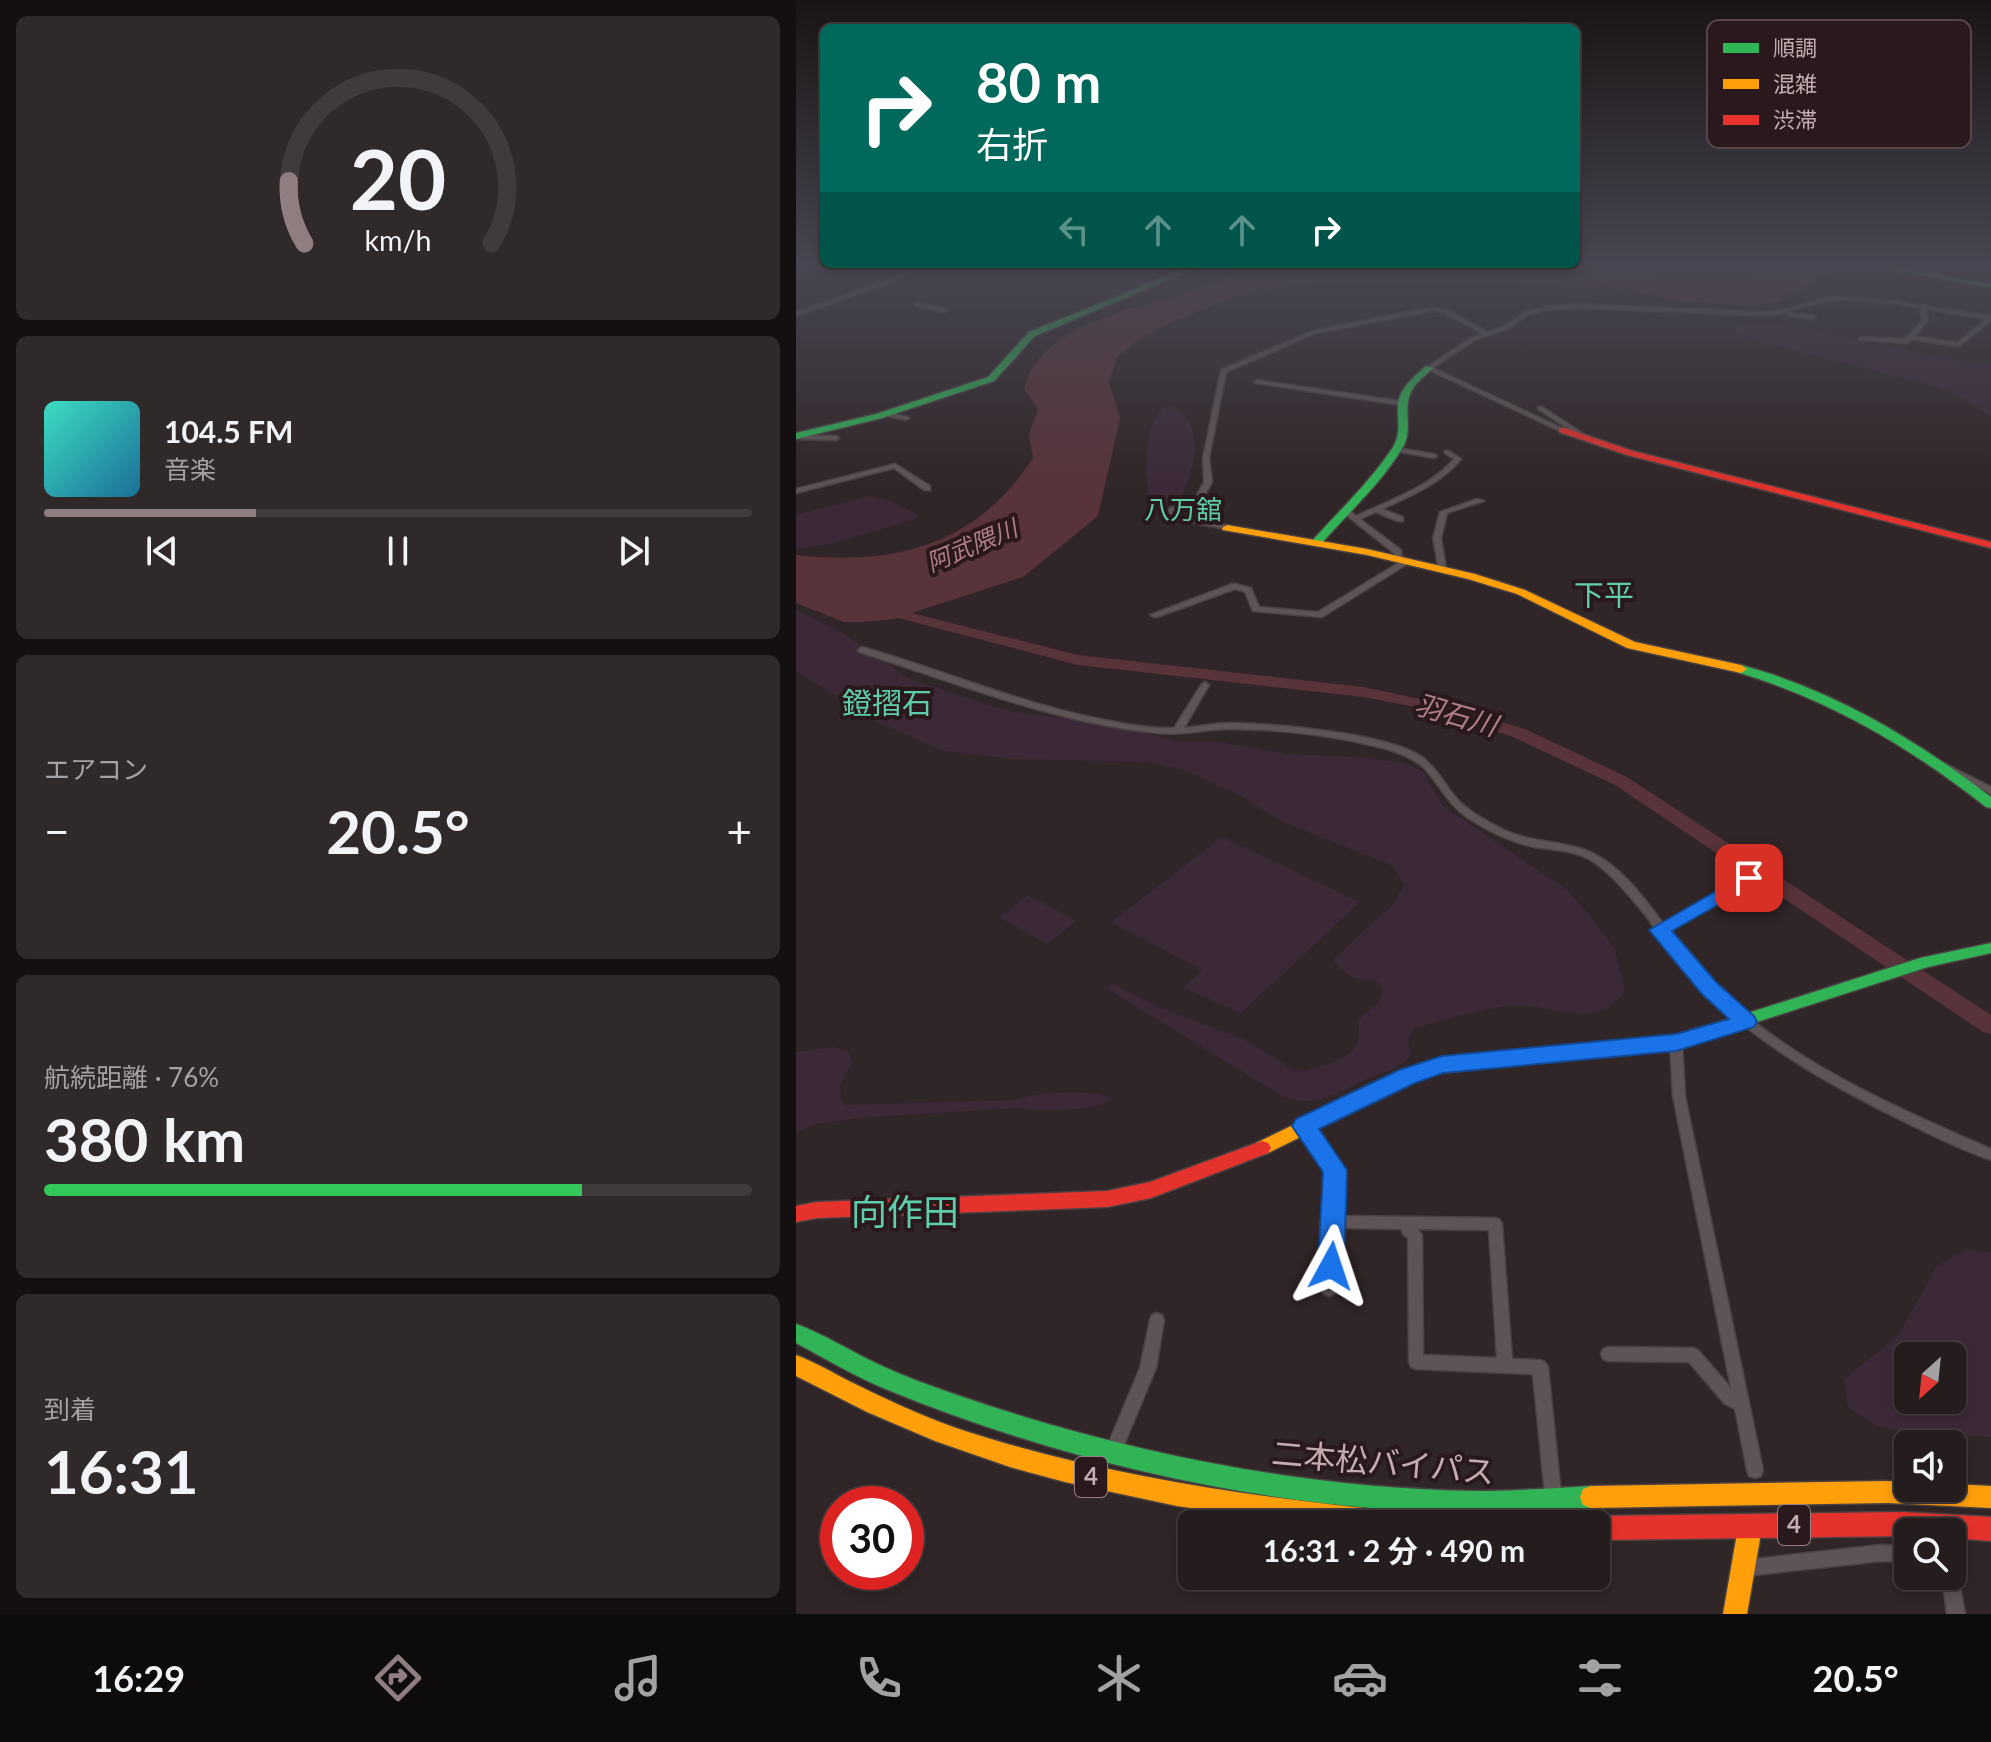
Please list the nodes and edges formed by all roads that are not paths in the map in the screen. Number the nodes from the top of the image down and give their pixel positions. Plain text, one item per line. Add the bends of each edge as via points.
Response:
1 (1026, 340) edge
2 (1295, 340) edge
3 (1471, 340) edge
4 (1932, 340) edge
5 (1963, 340) edge
6 (1429, 368) junction
7 (1257, 382) dead end
8 (1400, 403) junction
9 (1540, 408) dead end
10 (886, 414) junction
11 (906, 418) dead end
12 (1562, 430) joint
13 (796, 437) edge
14 (836, 438) dead end
15 (1590, 440) junction
16 (1397, 450) junction
17 (1447, 452) dead end
18 (1434, 456) dead end
19 (927, 488) dead end
20 (796, 491) edge
21 (1480, 501) dead end
22 (1375, 509) junction
23 (1351, 514) junction
24 (1400, 519) dead end
25 (1227, 528) joint
26 (1316, 543) junction
27 (1991, 545) edge
28 (1403, 560) junction
29 (1442, 569) junction
30 (1154, 615) dead end
31 (862, 650) dead end
32 (1205, 685) dead end
33 (1178, 730) junction
34 (1946, 767) junction
35 (1991, 791) edge
36 (1991, 804) edge
37 (1749, 878) dead end
38 (1660, 930) junction
39 (1991, 948) edge
40 (1746, 1022) junction
41 (1676, 1042) junction
42 (1304, 1126) junction
43 (1991, 1155) edge
44 (796, 1214) edge
45 (1335, 1218) junction
46 (1408, 1223) junction
47 (1329, 1290) dead end
48 (1157, 1320) dead end
49 (796, 1333) edge
50 (1608, 1354) dead end
51 (796, 1365) edge
52 (1505, 1365) junction
53 (1743, 1405) junction
54 (1114, 1448) junction
55 (1755, 1470) dead end
56 (1991, 1497) edge
57 (1554, 1500) junction
58 (1269, 1510) edge
59 (1610, 1528) edge
60 (1991, 1529) edge
61 (1748, 1539) dead end
62 (1894, 1553) edge
63 (1745, 1568) junction
64 (1952, 1590) edge
65 (1735, 1614) edge
66 (1956, 1614) edge

1 - 10 main road via 991,379
2 - 25 street via 1223,371 1206,458 1208,482 1197,502 1170,516
3 - 6 street
4 - 5 street via 1958,345
6 - 8 main road via 1408,384
6 - 12 street
7 - 8 street
8 - 16 main road via 1405,432
9 - 15 street
10 - 11 street
10 - 13 main road
12 - 15 main road
13 - 14 street
15 - 27 main road
16 - 18 street
16 - 23 main road
17 - 22 street via 1458,459 1456,463
19 - 20 street via 899,466
21 - 29 street via 1444,512 1437,538
22 - 23 street
22 - 24 street
23 - 26 main road
23 - 28 street
25 - 26 main road
26 - 28 main road
28 - 29 main road
28 - 30 street via 1319,615 1256,609 1248,590 1235,586
29 - 34 main road via 1522,592 1633,646 1797,688 1882,725
31 - 33 street via 1040,711
32 - 33 street
33 - 38 street via 1232,726 1355,740 1411,754 1432,768 1451,799 1468,814 1516,839 1578,850 1599,861
34 - 35 street
34 - 36 main road
37 - 38 street
38 - 40 street
39 - 40 main road via 1923,964
40 - 41 main road
40 - 43 street via 1836,1080
41 - 42 main road via 1442,1065 1407,1076
41 - 53 street via 1679,1096
42 - 44 main road via 1236,1161 1176,1183 1107,1199
42 - 45 street via 1335,1170
45 - 46 street
45 - 47 street
46 - 52 street via 1495,1224
46 - 52 street via 1415,1235 1416,1362
48 - 54 street via 1148,1368
49 - 54 main road, 二本松バイパス / 4 via 958,1407
50 - 53 street via 1693,1355 1730,1399
51 - 58 main road, 二本松バイパス / 4 via 893,1413 1056,1468
52 - 57 street via 1540,1367
53 - 55 street
54 - 57 main road, 二本松バイパス / 4 via 1193,1469 1358,1494 1475,1502
56 - 57 main road, 二本松バイパス / 4 via 1887,1492
59 - 60 main road, 4 via 1903,1524
61 - 63 main road
62 - 63 street
63 - 65 main road
64 - 66 street

